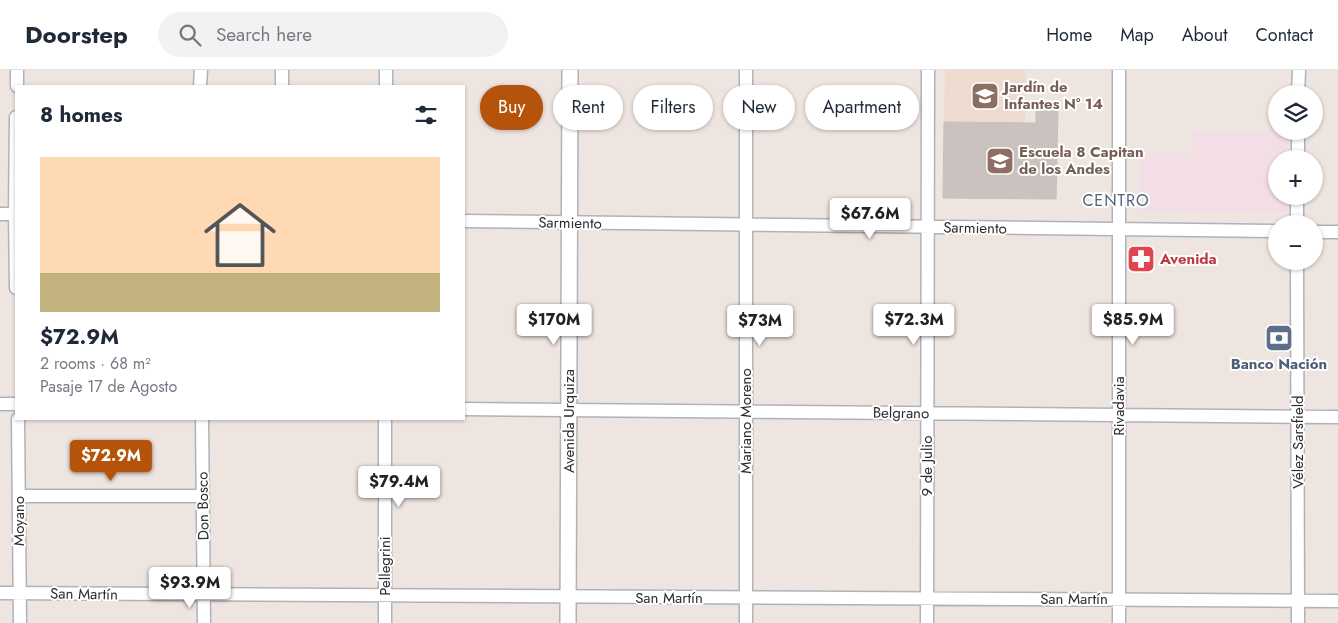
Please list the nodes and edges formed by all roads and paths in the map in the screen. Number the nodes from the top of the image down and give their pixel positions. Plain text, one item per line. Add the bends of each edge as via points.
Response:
1 (17, 70) edge
2 (201, 70) edge
3 (282, 70) edge
4 (386, 70) edge
5 (570, 70) edge
6 (746, 70) edge
7 (928, 70) edge
8 (1119, 70) edge
9 (1299, 70) edge
10 (17, 85) edge
11 (200, 85) edge
12 (282, 85) edge
13 (386, 85) edge
14 (1298, 85) edge
15 (0, 214) edge
16 (15, 214) edge
17 (465, 221) edge
18 (570, 223) junction
19 (746, 225) junction
20 (928, 227) junction
21 (1119, 230) junction
22 (1268, 232) edge
23 (1323, 232) edge
24 (1338, 232) edge
25 (1297, 270) edge
26 (0, 404) edge
27 (15, 404) edge
28 (465, 409) edge
29 (569, 410) junction
30 (746, 412) junction
31 (928, 414) junction
32 (1119, 416) junction
33 (1298, 417) junction
34 (1338, 417) edge
35 (18, 420) edge
36 (202, 420) edge
37 (385, 420) edge
38 (19, 496) junction
39 (203, 496) junction
40 (0, 593) edge
41 (20, 594) junction
42 (204, 596) junction
43 (385, 596) junction
44 (568, 597) junction
45 (746, 598) junction
46 (927, 599) junction
47 (1119, 600) junction
48 (1298, 600) junction
49 (1338, 600) edge
50 (20, 623) edge
51 (204, 623) edge
52 (385, 623) edge
53 (568, 623) edge
54 (746, 623) edge
55 (927, 623) edge
56 (1119, 623) edge
57 (1298, 623) edge

1 - 10 street
2 - 11 street
3 - 12 street
4 - 13 street
5 - 18 street, Avenida Urquiza
6 - 19 street, Mariano Moreno
7 - 20 street, 9 de Julio
8 - 21 street, Rivadavia
9 - 14 street
15 - 16 street
17 - 18 street, Sarmiento
18 - 19 street, Sarmiento
18 - 29 street, Avenida Urquiza
19 - 20 street, Sarmiento
19 - 30 street, Mariano Moreno
20 - 21 street, Sarmiento
20 - 31 street, 9 de Julio
21 - 22 street, Sarmiento
21 - 32 street, Rivadavia
23 - 24 street
25 - 33 street, Vélez Sarsfield
26 - 27 street
28 - 29 street, Belgrano
29 - 30 street, Belgrano
29 - 44 street, Avenida Urquiza
30 - 31 street, Belgrano
30 - 45 street, Mariano Moreno
31 - 32 street, Belgrano
31 - 46 street, 9 de Julio
32 - 33 street, Belgrano
32 - 47 street, Rivadavia
33 - 34 street, Belgrano
33 - 48 street, Vélez Sarsfield
35 - 38 street, Moyano
36 - 39 street, Don Bosco
37 - 43 street, Pellegrini
38 - 39 street
38 - 41 street, Moyano
39 - 42 street, Don Bosco
40 - 41 street, San Martín
41 - 42 street, San Martín
41 - 50 street, Moyano
42 - 43 street, San Martín
42 - 51 street, Don Bosco
43 - 44 street, San Martín
43 - 52 street, Pellegrini
44 - 45 street, San Martín
44 - 53 street, Avenida Urquiza
45 - 46 street, San Martín
45 - 54 street, Mariano Moreno
46 - 47 street, San Martín
46 - 55 street, 9 de Julio
47 - 48 street, San Martín
47 - 56 street, Rivadavia
48 - 49 street, San Martín
48 - 57 street, Vélez Sarsfield

